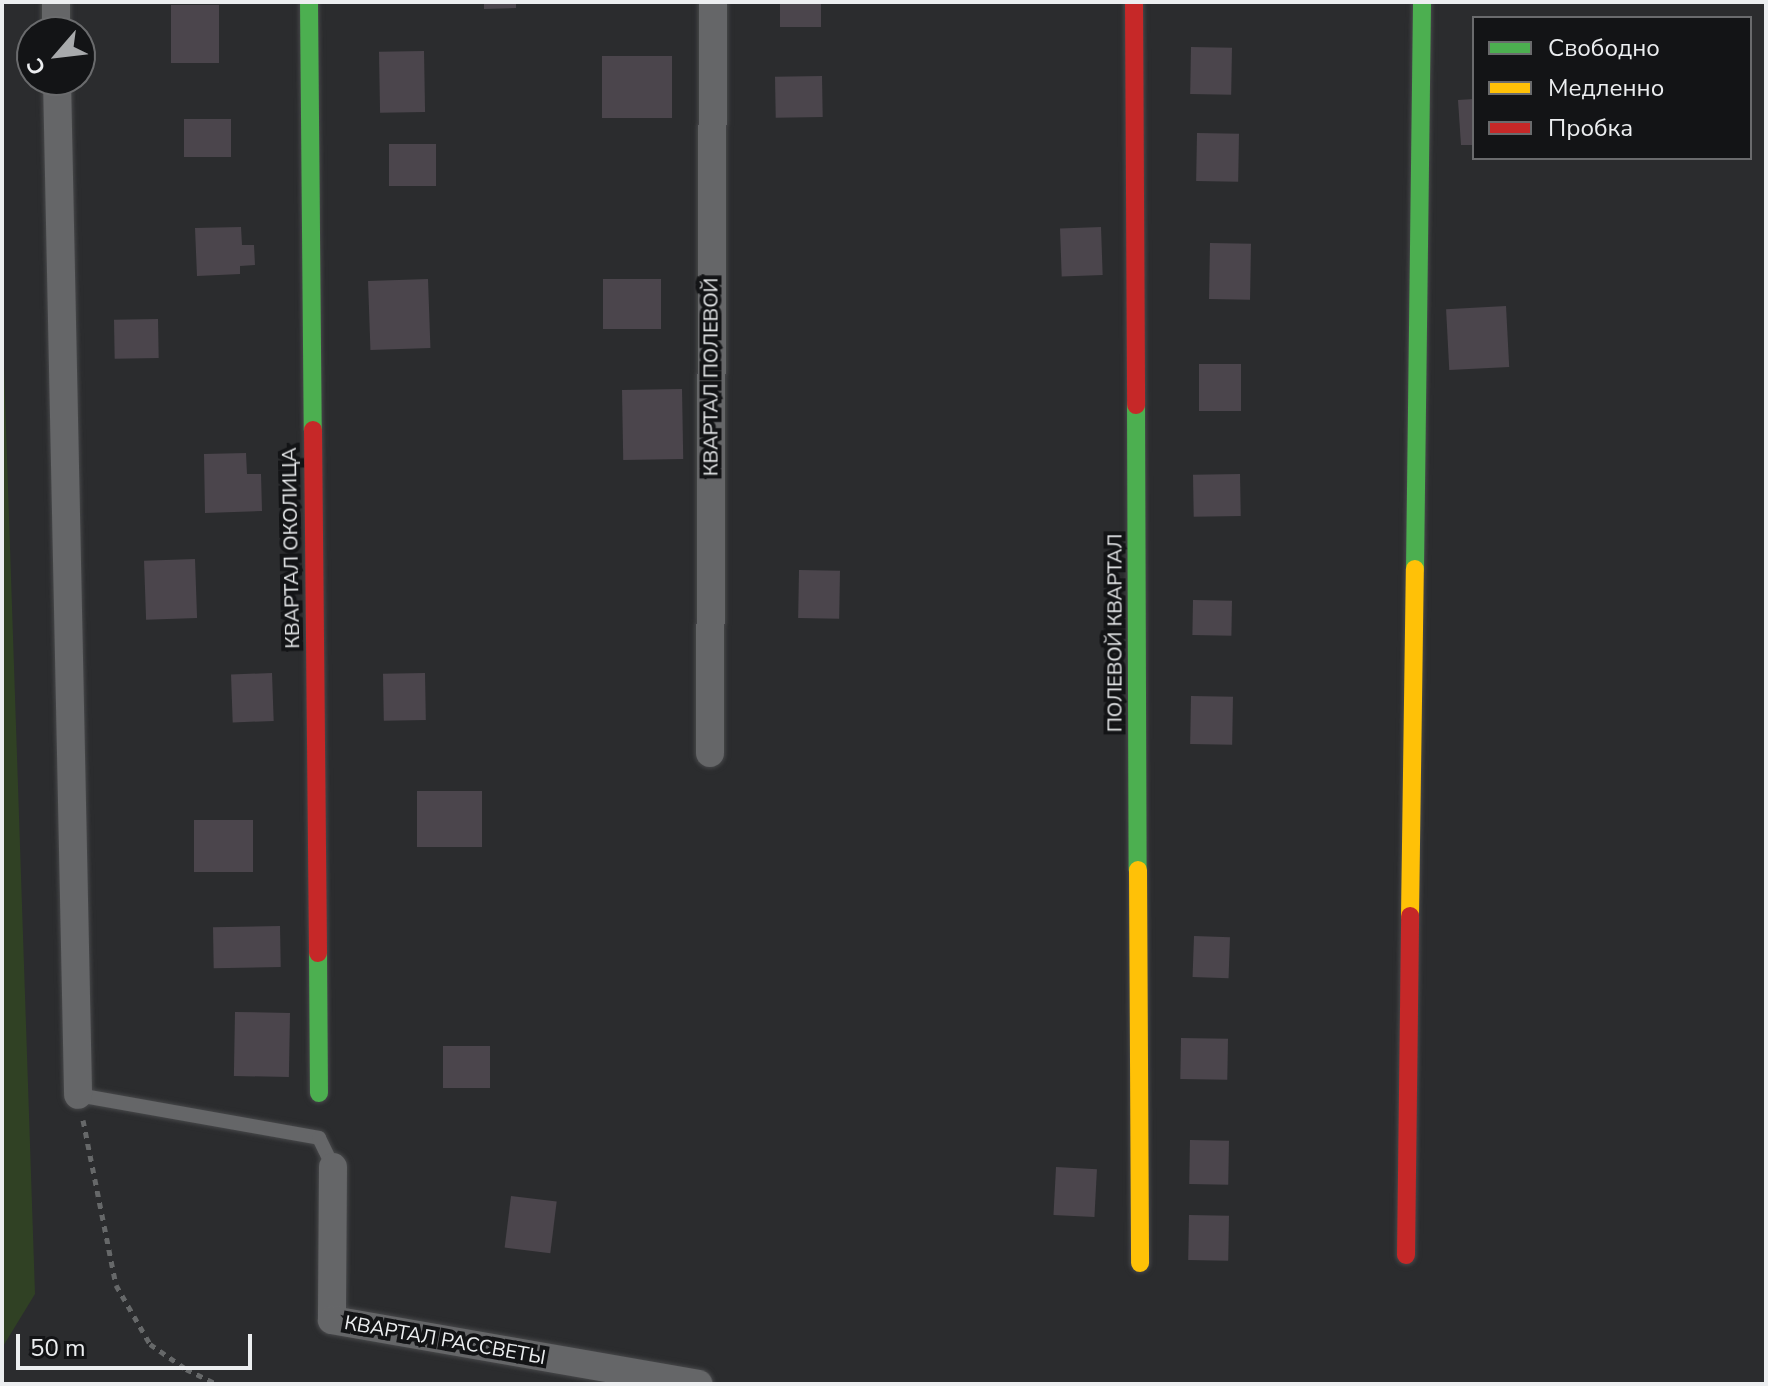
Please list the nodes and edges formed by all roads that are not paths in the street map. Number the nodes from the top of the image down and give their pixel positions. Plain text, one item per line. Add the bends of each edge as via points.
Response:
1 (309, 2) edge
2 (713, 2) edge
3 (1134, 2) edge
4 (1422, 2) edge
5 (57, 96) edge
6 (710, 753) dead end
7 (319, 1093) dead end
8 (78, 1095) joint
9 (333, 1167) joint
10 (1406, 1255) dead end
11 (1140, 1263) dead end
12 (698, 1384) edge

1 - 7 street, КВАРТАЛ ОКОЛИЦА
2 - 6 street, КВАРТАЛ ПОЛЕВОЙ
3 - 11 street, ПОЛЕВОЙ КВАРТАЛ
4 - 10 street
5 - 8 street
8 - 9 lane, КВАРТАЛ РАССВЕТЫ via 319,1138
9 - 12 street, КВАРТАЛ РАССВЕТЫ via 332,1320

